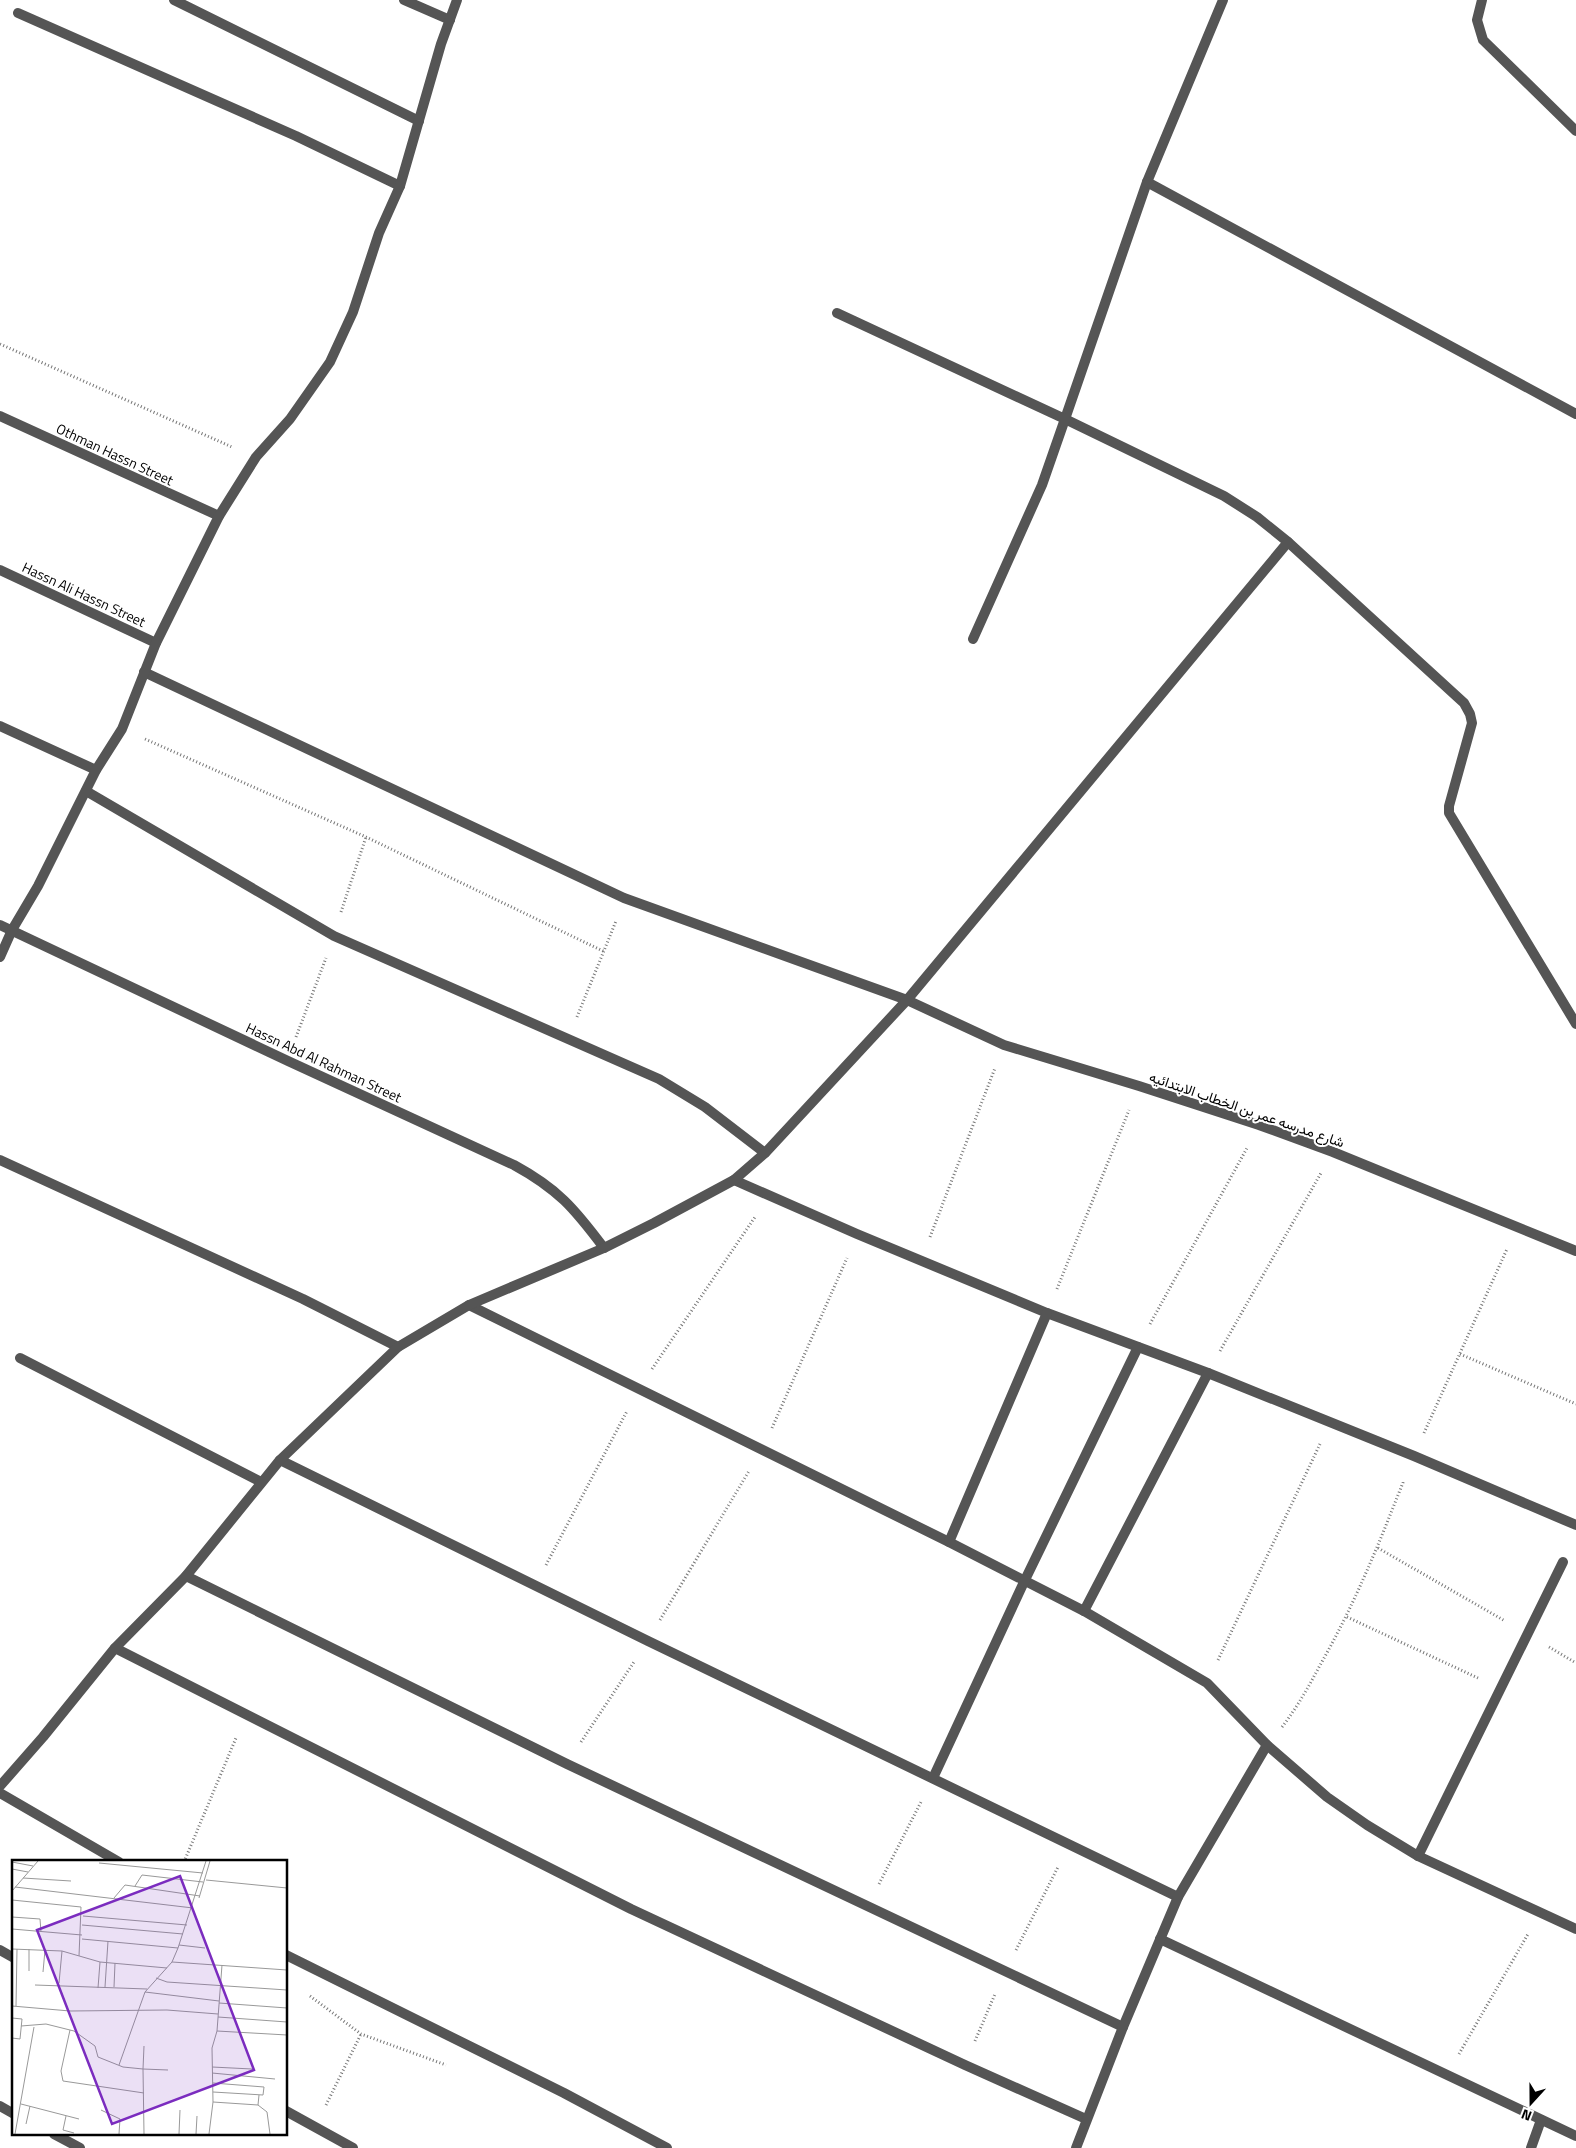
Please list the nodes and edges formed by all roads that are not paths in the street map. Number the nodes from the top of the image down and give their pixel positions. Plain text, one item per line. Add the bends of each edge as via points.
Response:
1 (174, 0) edge
2 (404, 0) edge
3 (458, 0) edge
4 (1223, 0) edge
5 (1482, 0) edge
6 (18, 14) dead end
7 (450, 20) junction
8 (419, 121) junction
9 (1576, 131) edge
10 (1147, 182) junction
11 (400, 186) junction
12 (836, 313) dead end
13 (1576, 414) edge
14 (0, 416) edge
15 (1065, 419) junction
16 (219, 516) junction
17 (1288, 542) junction
18 (0, 570) edge
19 (973, 639) dead end
20 (156, 643) junction
21 (144, 672) junction
22 (0, 726) edge
23 (96, 770) junction
24 (86, 791) junction
25 (0, 925) edge
26 (12, 930) junction
27 (0, 958) edge
28 (907, 1000) junction
29 (1576, 1024) edge
30 (765, 1153) junction
31 (0, 1160) edge
32 (734, 1180) junction
33 (604, 1248) junction
34 (1576, 1251) edge
35 (468, 1305) junction
36 (1047, 1313) junction
37 (398, 1347) junction
38 (1138, 1347) junction
39 (20, 1358) dead end
40 (1208, 1373) junction
41 (280, 1460) junction
42 (261, 1482) junction
43 (1576, 1525) edge
44 (949, 1542) junction
45 (1563, 1562) dead end
46 (186, 1576) junction
47 (1024, 1582) junction
48 (1084, 1611) junction
49 (115, 1648) junction
50 (1267, 1745) junction
51 (933, 1778) junction
52 (0, 1786) edge
53 (0, 1793) edge
54 (1418, 1856) junction
55 (116, 1860) edge
56 (1178, 1897) junction
57 (1576, 1929) edge
58 (1160, 1939) junction
59 (0, 1950) edge
60 (288, 1956) edge
61 (12, 1957) edge
62 (1123, 2027) junction
63 (0, 2106) edge
64 (12, 2113) edge
65 (288, 2113) edge
66 (1086, 2119) junction
67 (1541, 2120) junction
68 (58, 2136) edge
69 (1576, 2136) edge
70 (80, 2148) edge
71 (353, 2148) edge
72 (667, 2148) edge
73 (1076, 2148) edge
74 (1532, 2148) edge

1 - 8 street
2 - 7 street
3 - 7 street
4 - 10 street
5 - 9 street via 1477,20 1483,40
6 - 11 street via 296,136
7 - 8 street
8 - 11 street
10 - 13 street
10 - 15 street
11 - 16 street via 379,233 354,312 330,362 290,419 256,458
12 - 15 street
14 - 16 street, Othman Hassn Street
15 - 17 street via 1224,496
15 - 19 street via 1042,485
16 - 20 street
17 - 28 street
17 - 29 street via 1464,703 1472,723 1449,813
18 - 20 street, Hassn Ali Hassn Street
20 - 21 street
21 - 23 street via 122,728
21 - 28 street, شارع مدرسه عمر بن الخطاب الابتدائيه via 624,898
22 - 23 street
23 - 24 street
24 - 26 street
24 - 30 street via 334,936 660,1079 705,1107
25 - 26 street, Hassn Abd Al Rahman Street
26 - 27 street
26 - 33 street, Hassn Abd Al Rahman Street via 514,1165 559,1193
28 - 30 street
28 - 34 street, شارع مدرسه عمر بن الخطاب الابتدائيه via 1004,1045 1333,1152
30 - 32 street
31 - 37 street via 303,1299
32 - 33 street
32 - 36 street
33 - 35 street
35 - 37 street
35 - 44 street
36 - 38 street
36 - 44 street
37 - 41 street
38 - 40 street
38 - 47 street
39 - 42 street
40 - 43 street
40 - 48 street
41 - 42 street
41 - 51 street
42 - 46 street
44 - 47 street
45 - 54 street
46 - 49 street
46 - 62 street via 567,1764
47 - 48 street
47 - 51 street
48 - 50 street via 1207,1683
49 - 52 street
49 - 66 street via 631,1909
50 - 54 street via 1327,1797
50 - 56 street
51 - 56 street
53 - 55 street
54 - 57 street
56 - 58 street
58 - 62 street
58 - 67 street
59 - 61 street
60 - 72 street via 564,2093
62 - 66 street
63 - 64 street
65 - 71 street
66 - 73 street
67 - 69 street
67 - 74 street
68 - 70 street

